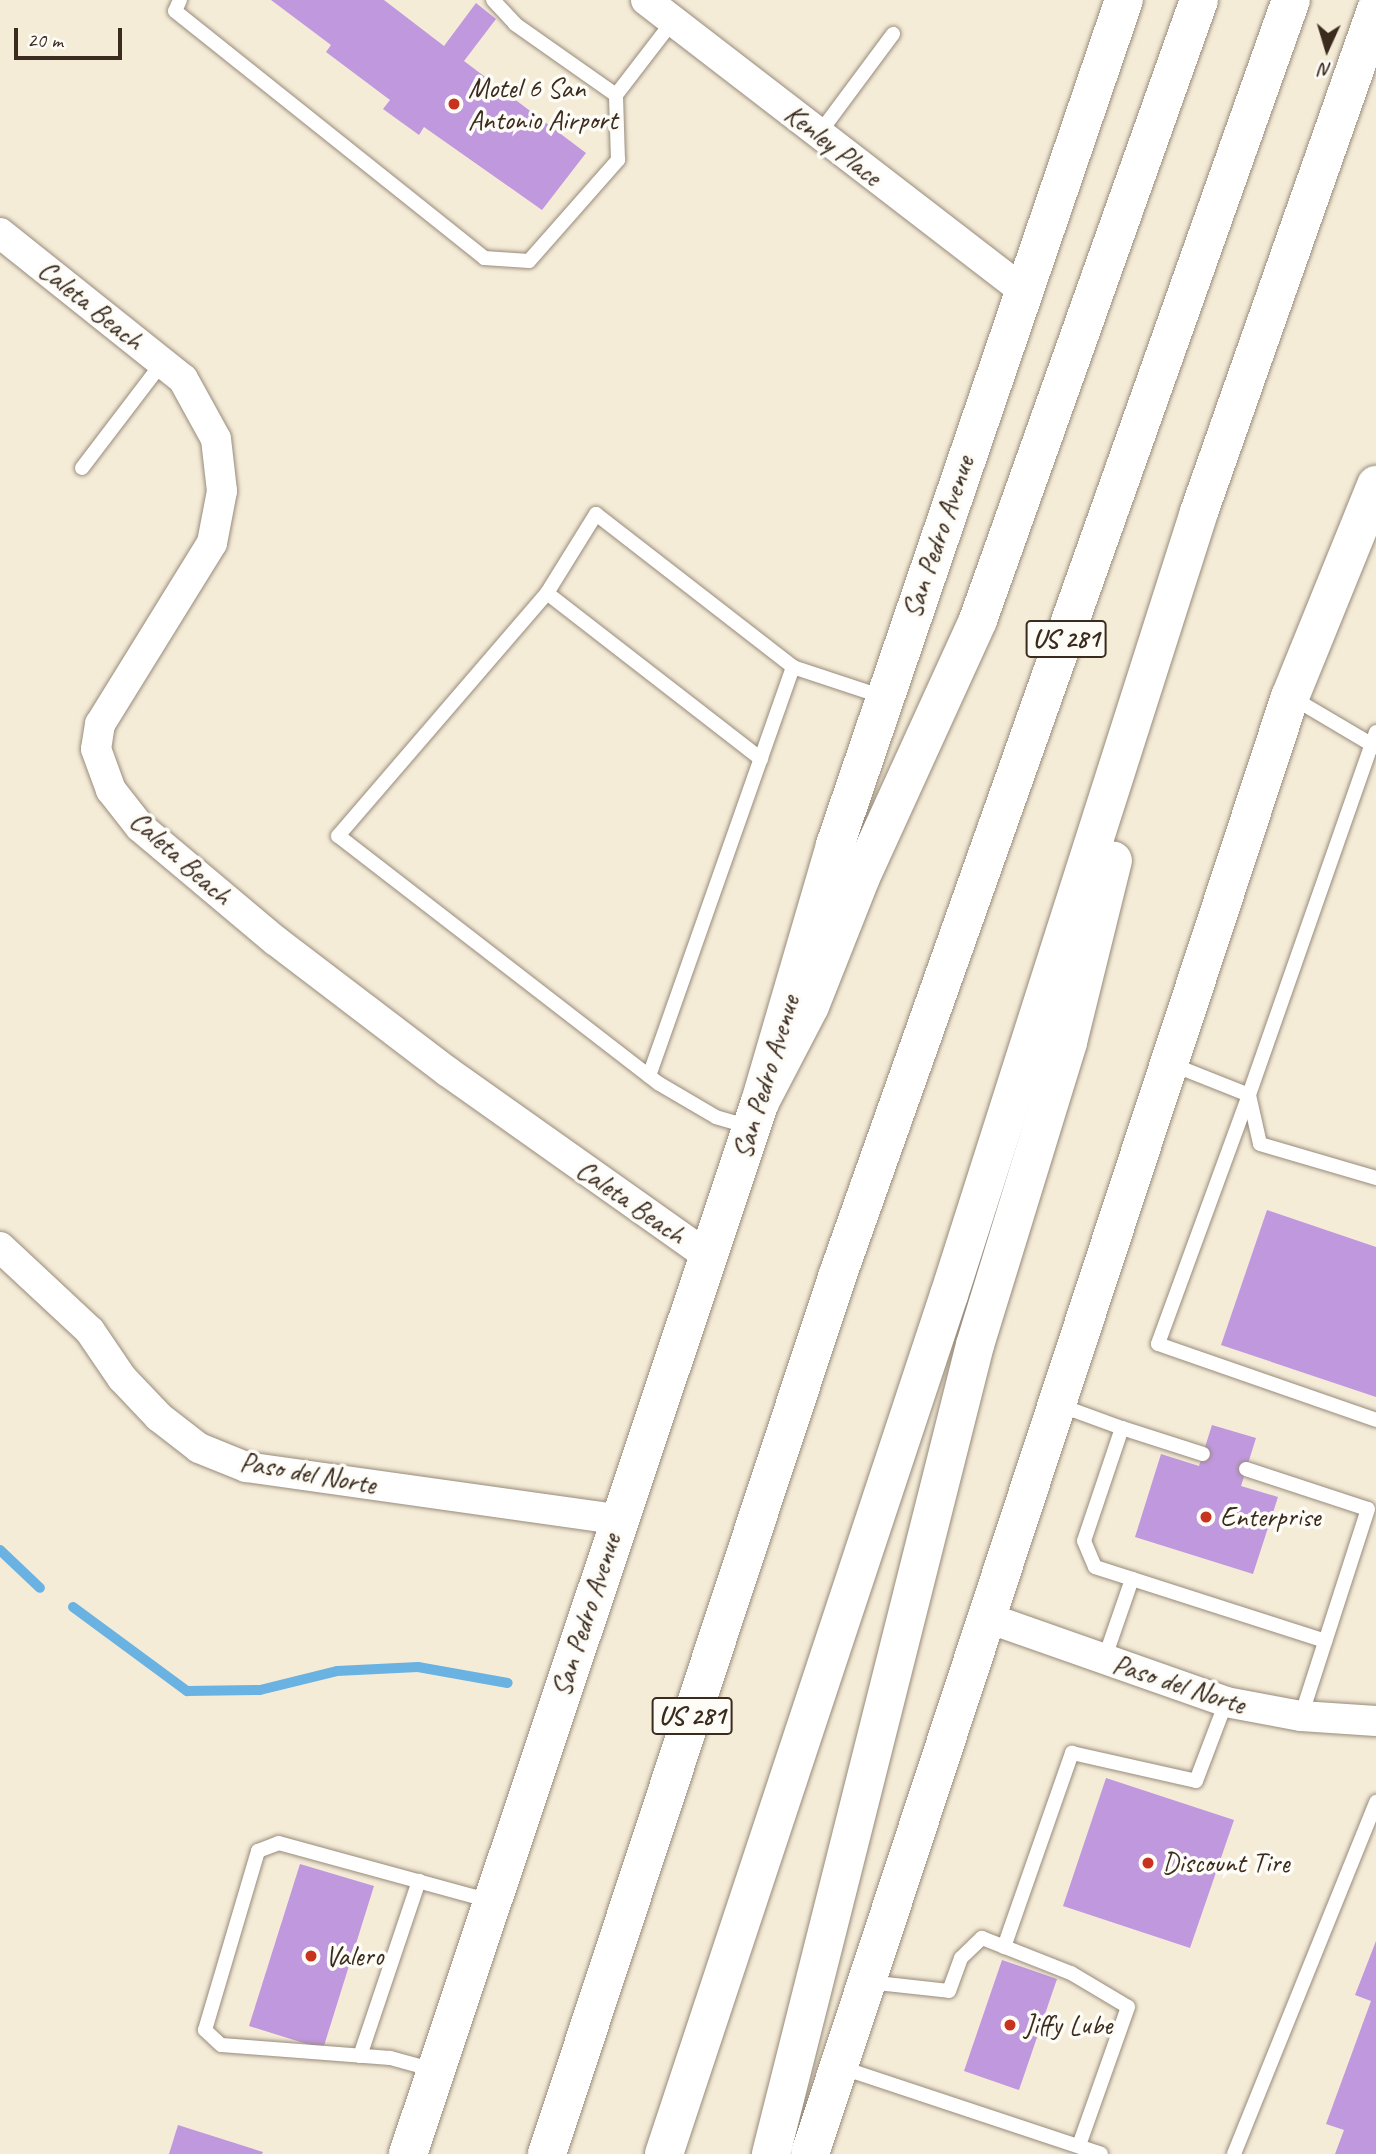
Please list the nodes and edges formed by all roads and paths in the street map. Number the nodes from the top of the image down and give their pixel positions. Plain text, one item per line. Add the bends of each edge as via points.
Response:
1 (180, 0) edge
2 (494, 0) edge
3 (646, 0) edge
4 (1124, 0) edge
5 (1199, 0) edge
6 (1292, 0) edge
7 (1376, 10) edge
8 (673, 21) junction
9 (893, 34) dead end
10 (616, 95) junction
11 (818, 135) junction
12 (0, 233) edge
13 (1021, 289) junction
14 (162, 363) junction
15 (82, 468) dead end
16 (1376, 485) edge
17 (1199, 512) junction
18 (548, 593) junction
19 (793, 667) junction
20 (1290, 697) junction
21 (884, 698) junction
22 (1375, 741) edge
23 (761, 759) junction
24 (1170, 1064) junction
25 (649, 1076) junction
26 (1249, 1095) junction
27 (756, 1114) junction
28 (1376, 1178) edge
29 (0, 1247) edge
30 (709, 1257) junction
31 (1057, 1405) junction
32 (1376, 1420) edge
33 (1122, 1428) junction
34 (1203, 1454) dead end
35 (1246, 1469) dead end
36 (618, 1519) junction
37 (1132, 1579) junction
38 (988, 1618) junction
39 (1325, 1641) junction
40 (1104, 1660) junction
41 (1226, 1702) junction
42 (1301, 1716) junction
43 (1376, 1721) edge
44 (1376, 1802) edge
45 (419, 1881) junction
46 (492, 1901) junction
47 (1004, 1947) junction
48 (867, 1982) junction
49 (360, 2056) junction
50 (839, 2067) junction
51 (436, 2071) junction
52 (1079, 2145) junction
53 (408, 2154) edge
54 (547, 2154) edge
55 (664, 2154) edge
56 (771, 2154) edge
57 (810, 2154) edge
58 (1101, 2154) edge
59 (1234, 2154) edge

1 - 10 lane via 175,11 484,258 530,261 618,160
2 - 10 lane via 515,24
3 - 8 street, Kenley Place
4 - 13 main road, San Pedro Avenue
5 - 27 main road via 978,620 861,877 810,1006
6 - 54 main road, US 281 via 837,1277
7 - 17 main road, US 281
8 - 10 lane
8 - 11 street, Kenley Place
9 - 11 lane
11 - 13 street, Kenley Place
12 - 14 street, Caleta Beach
13 - 21 main road, San Pedro Avenue
14 - 15 lane
14 - 30 street, Caleta Beach via 183,379 216,439 222,491 212,542 100,724 96,750 111,790 140,827 276,942 448,1072
16 - 20 main road via 1361,545
17 - 55 main road, US 281 via 949,1295
17 - 56 main road via 1068,1041 947,1453
18 - 19 lane via 596,514
18 - 23 lane
18 - 25 lane via 338,836
19 - 21 lane
19 - 23 lane
20 - 22 lane
20 - 24 main road
21 - 27 main road, San Pedro Avenue via 835,845
22 - 26 lane
23 - 25 lane
24 - 26 lane
24 - 31 main road
25 - 27 lane via 716,1117
26 - 28 lane via 1260,1144
26 - 32 lane via 1158,1344
27 - 30 main road, San Pedro Avenue
29 - 36 street, Paso del Norte via 90,1331 122,1378 150,1407 199,1448 246,1467
30 - 36 main road, San Pedro Avenue
31 - 33 lane
31 - 38 main road
33 - 34 lane
33 - 37 lane via 1084,1541 1095,1567
35 - 39 lane via 1368,1510
36 - 46 main road, San Pedro Avenue
37 - 39 lane
37 - 40 lane
38 - 40 street, Paso del Norte
38 - 48 main road
39 - 42 lane
40 - 41 street, Paso del Norte
41 - 42 street, Paso del Norte
41 - 47 lane via 1196,1781 1072,1753
42 - 43 street, Paso del Norte
44 - 59 lane
45 - 46 lane
45 - 49 lane
45 - 49 lane via 279,1843 258,1851 205,2030 221,2045
46 - 51 main road, San Pedro Avenue
47 - 48 lane via 982,1938 961,1958 949,1991
47 - 52 lane via 1071,1973 1128,2007
48 - 50 main road
49 - 51 lane
50 - 52 lane
50 - 57 main road
51 - 53 main road, San Pedro Avenue
52 - 58 lane

